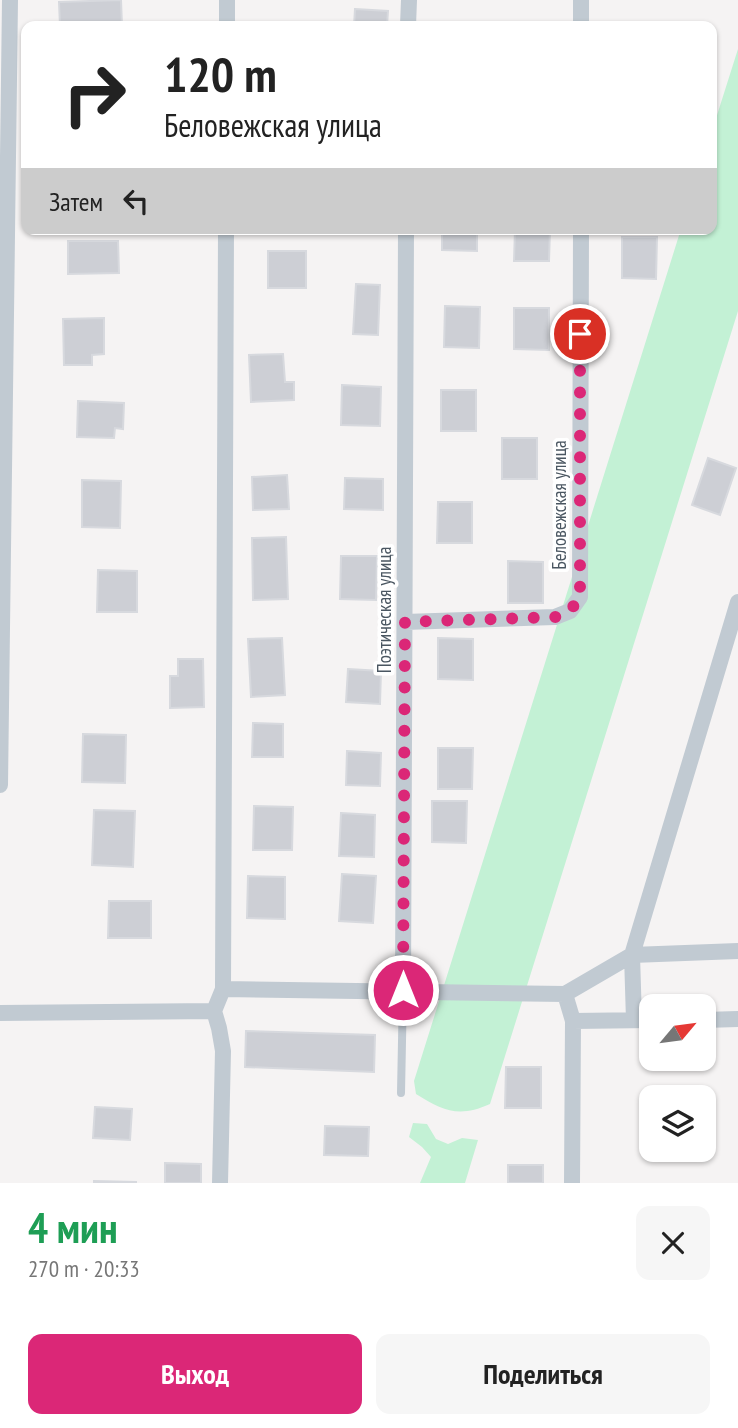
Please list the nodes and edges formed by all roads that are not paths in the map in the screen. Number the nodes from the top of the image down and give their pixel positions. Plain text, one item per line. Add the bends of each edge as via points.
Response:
1 (10, 0) edge
2 (227, 0) edge
3 (409, 0) edge
4 (581, 0) edge
5 (227, 21) edge
6 (408, 21) edge
7 (581, 21) edge
8 (226, 235) edge
9 (406, 235) edge
10 (581, 235) edge
11 (738, 602) edge
12 (405, 622) junction
13 (0, 785) edge
14 (738, 951) edge
15 (632, 955) junction
16 (223, 989) junction
17 (403, 990) junction
18 (565, 994) junction
19 (214, 1011) junction
20 (0, 1013) edge
21 (738, 1019) edge
22 (634, 1020) junction
23 (639, 1020) edge
24 (716, 1020) edge
25 (573, 1021) junction
26 (401, 1093) dead end
27 (220, 1183) edge
28 (572, 1183) edge

1 - 13 street
2 - 5 street
3 - 6 street
4 - 7 street
8 - 16 street
9 - 12 street, Поэтическая улица
10 - 12 street, Беловежская улица via 580,597 570,611 555,617
11 - 15 street
12 - 17 street, Поэтическая улица
14 - 15 street
15 - 18 street
15 - 22 street
16 - 17 street
16 - 19 street
17 - 18 street
17 - 26 lane
18 - 25 street
19 - 20 street
19 - 27 street via 222,1051
21 - 24 street
22 - 23 street
22 - 25 street
25 - 28 street

